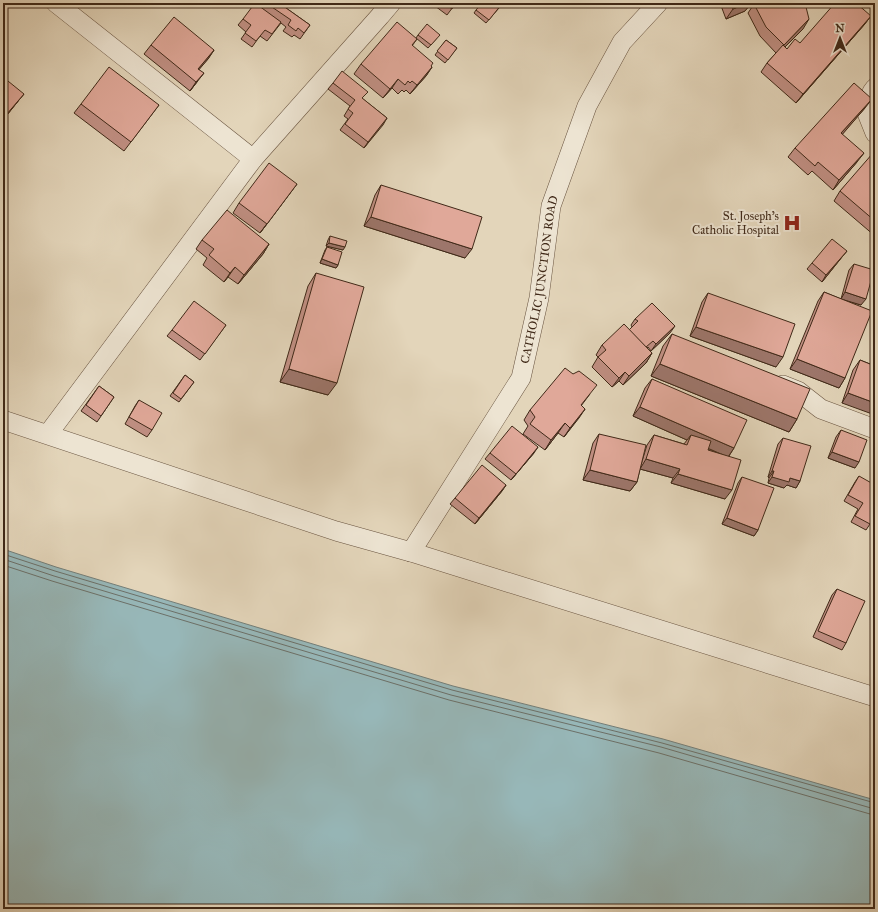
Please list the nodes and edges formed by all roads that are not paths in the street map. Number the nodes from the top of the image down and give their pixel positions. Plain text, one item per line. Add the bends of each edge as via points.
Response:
1 (56, 3) edge
2 (658, 3) edge
3 (386, 10) edge
4 (875, 88) edge
5 (875, 133) edge
6 (253, 159) junction
7 (768, 380) edge
8 (3, 420) edge
9 (875, 429) edge
10 (48, 434) junction
11 (411, 552) junction
12 (875, 697) edge

1 - 6 street
2 - 11 street, CATHOLIC JUNCTION ROAD via 622,42 587,106 551,206 539,298 521,378
3 - 6 street
4 - 5 street via 867,113
6 - 10 street
7 - 9 street via 798,391 821,409
8 - 10 street
10 - 11 street via 336,531
11 - 12 street

